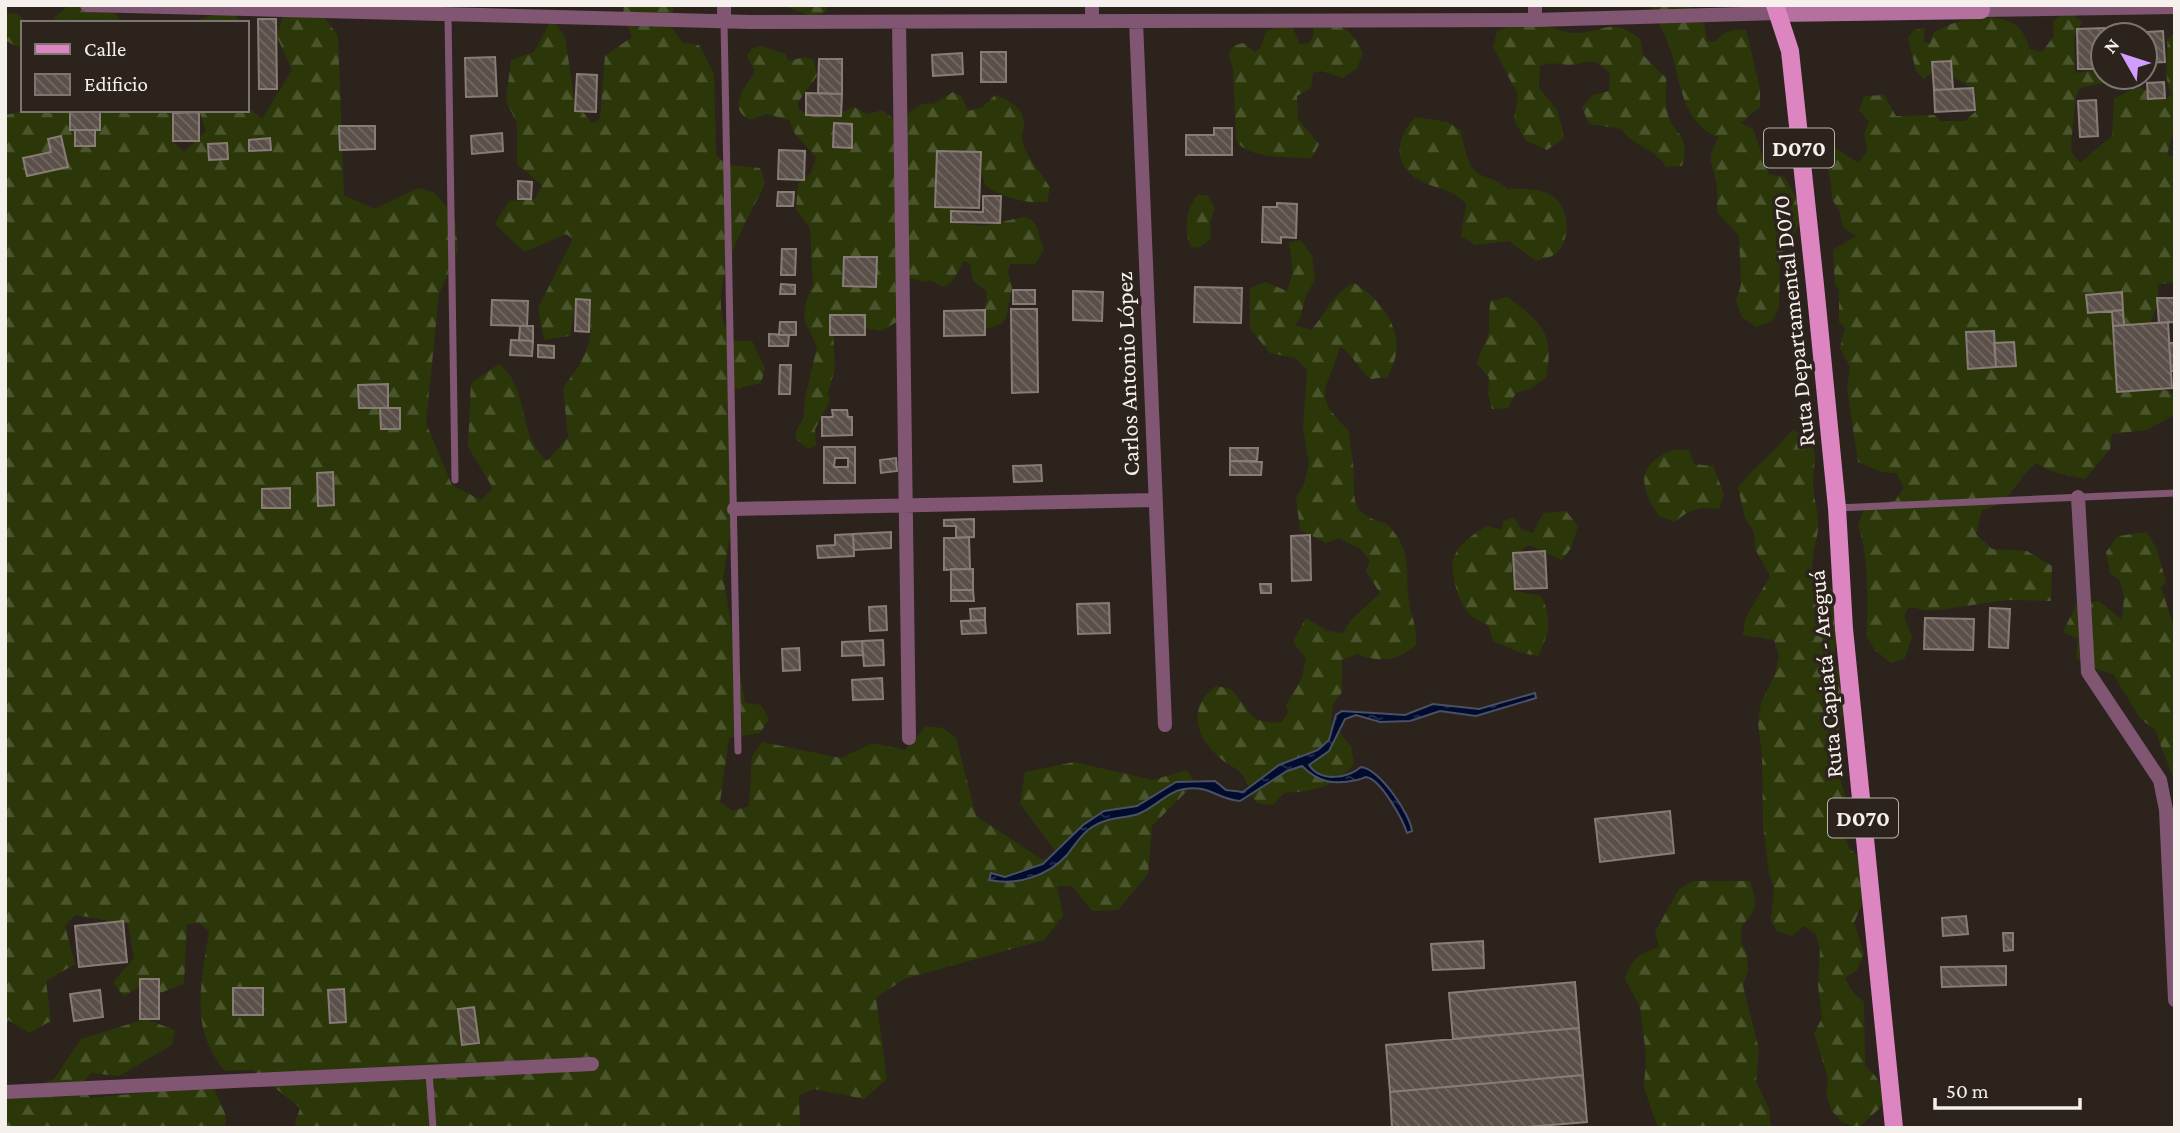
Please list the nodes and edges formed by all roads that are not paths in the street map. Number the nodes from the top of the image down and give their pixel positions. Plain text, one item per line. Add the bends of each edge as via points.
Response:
1 (88, 5) edge
2 (724, 5) edge
3 (1093, 5) edge
4 (2175, 7) edge
5 (301, 8) edge
6 (1981, 8) edge
7 (1777, 9) edge
8 (1535, 13) edge
9 (447, 15) junction
10 (1136, 21) junction
11 (724, 22) junction
12 (899, 22) junction
13 (1092, 22) junction
14 (455, 480) dead end
15 (2175, 493) edge
16 (2078, 497) junction
17 (1155, 500) junction
18 (906, 505) junction
19 (1837, 508) junction
20 (734, 509) junction
21 (1165, 725) dead end
22 (909, 738) dead end
23 (738, 751) dead end
24 (2175, 1000) edge
25 (592, 1064) dead end
26 (429, 1073) junction
27 (5, 1092) edge
28 (433, 1128) edge
29 (1894, 1128) edge

1 - 5 street
2 - 11 street
3 - 13 street
4 - 6 street
5 - 9 street
6 - 7 main road
7 - 8 street
7 - 19 main road, Ruta Departamental D070 / D070 via 1790,51
8 - 10 street
9 - 11 street
9 - 14 lane
10 - 13 street
10 - 17 street, Carlos Antonio López
11 - 12 street
11 - 20 lane
12 - 13 street
12 - 18 street
15 - 16 lane
16 - 19 lane
16 - 24 street via 2088,672 2160,780 2166,810
17 - 18 street
17 - 21 street, Carlos Antonio López
18 - 20 street
18 - 22 street
19 - 29 main road, Ruta Capiatá - Areguá / D070 via 1844,629
20 - 23 lane
25 - 26 street
26 - 27 street
26 - 28 lane

